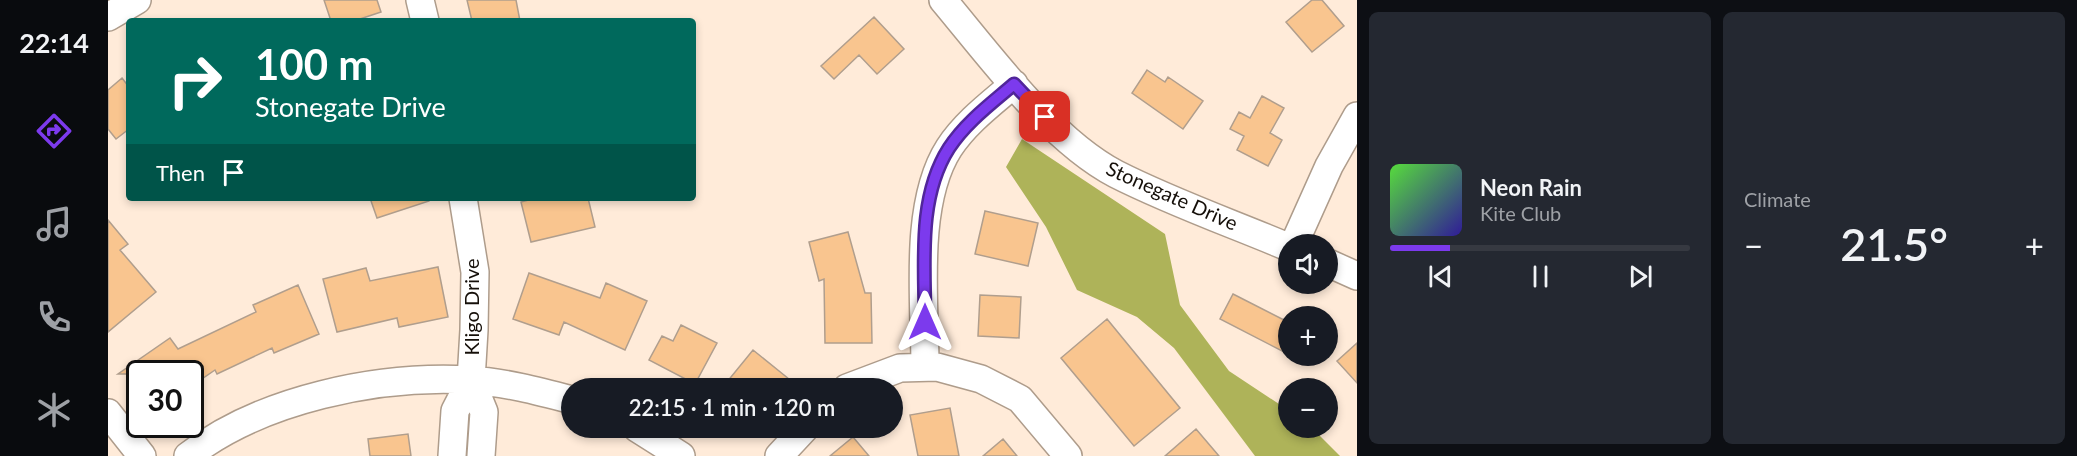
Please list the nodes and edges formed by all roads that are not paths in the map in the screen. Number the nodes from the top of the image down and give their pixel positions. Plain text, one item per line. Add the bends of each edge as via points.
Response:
1 (137, 0) edge
2 (420, 0) edge
3 (943, 0) edge
4 (108, 16) edge
5 (424, 18) edge
6 (1014, 84) junction
7 (1357, 116) edge
8 (463, 201) edge
9 (1298, 234) edge
10 (1278, 243) edge
11 (1338, 267) edge
12 (1357, 276) edge
13 (925, 367) junction
14 (874, 378) edge
15 (471, 380) junction
16 (561, 397) edge
17 (108, 413) edge
18 (653, 438) edge
19 (796, 438) edge
20 (142, 456) edge
21 (188, 456) edge
22 (452, 456) edge
23 (481, 456) edge
24 (681, 456) edge
25 (779, 456) edge
26 (1068, 456) edge

1 - 4 street
2 - 5 street
3 - 6 street, Stonegate Drive
6 - 10 street, Stonegate Drive via 1065,137 1115,174
6 - 13 street via 970,122 949,148 932,183 925,230
7 - 9 street
8 - 15 street, Kligo Drive via 475,272
11 - 12 street
13 - 14 street via 900,368
13 - 26 street via 981,379 1020,399
15 - 16 street
15 - 21 street via 419,379 322,394 267,412
15 - 22 street, Kligo Drive via 455,411
15 - 23 street, Kligo Drive via 484,412
17 - 20 street
18 - 24 street
19 - 25 street

